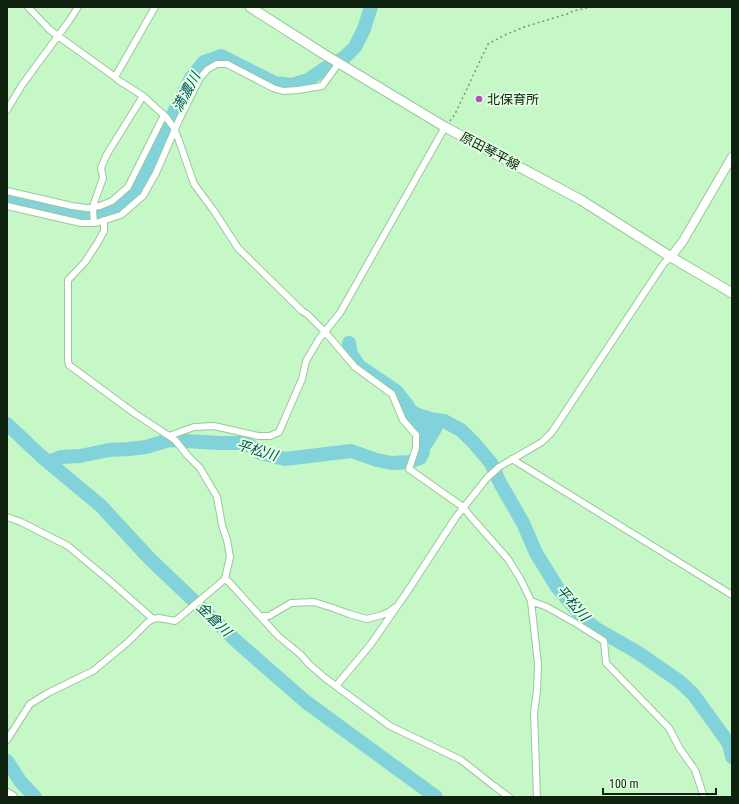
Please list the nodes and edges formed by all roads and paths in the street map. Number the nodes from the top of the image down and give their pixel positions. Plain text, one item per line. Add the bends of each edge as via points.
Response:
1 (28, 7) edge
2 (78, 7) edge
3 (155, 7) edge
4 (250, 7) edge
5 (591, 7) edge
6 (58, 36) junction
7 (339, 63) junction
8 (115, 76) junction
9 (143, 96) junction
10 (7, 110) edge
11 (165, 116) junction
12 (445, 127) junction
13 (174, 129) junction
14 (732, 157) edge
15 (7, 191) edge
16 (7, 206) edge
17 (93, 208) junction
18 (104, 220) junction
19 (94, 222) junction
20 (671, 257) junction
21 (732, 293) edge
22 (324, 332) junction
23 (169, 436) junction
24 (512, 459) junction
25 (463, 507) junction
26 (7, 517) edge
27 (224, 579) junction
28 (732, 595) edge
29 (531, 602) junction
30 (395, 607) junction
31 (260, 616) junction
32 (153, 619) junction
33 (336, 686) junction
34 (7, 740) edge
35 (7, 794) edge
36 (12, 797) edge
37 (510, 797) edge
38 (537, 797) edge
39 (704, 797) edge

1 - 6 street
2 - 6 street
3 - 8 street
4 - 7 main road, 原田琴平線
5 - 12 path via 524,27 488,44 455,114
6 - 8 street
6 - 10 street
7 - 12 main road, 原田琴平線
7 - 13 street via 322,86 298,90 274,88 227,64 217,64 200,78
8 - 9 street
9 - 11 street
9 - 17 street via 107,154 101,168 103,178
11 - 13 street
11 - 17 street via 128,186 112,201
12 - 20 main road, 原田琴平線 via 581,200
12 - 22 street via 340,313
13 - 18 street via 156,173 143,196 121,215
13 - 22 street via 194,184 238,248
14 - 20 street
15 - 17 street via 72,206
16 - 19 street via 81,223
17 - 19 street
18 - 19 street
18 - 23 street via 104,231 98,242 85,262 68,280 69,365
20 - 21 main road, 原田琴平線
20 - 24 street via 664,263 552,432 542,442
22 - 23 street via 306,361 302,378 279,432 270,436 258,436 214,426 194,427
22 - 25 street via 355,367 392,394 403,420 416,435 416,448 409,469
23 - 27 street via 200,468 217,497 230,557
24 - 25 street via 487,478
24 - 28 street
25 - 29 street via 508,560
25 - 30 street
26 - 32 street via 68,546
27 - 31 street
27 - 32 street via 175,621
29 - 38 street via 538,664 534,713
29 - 39 street via 547,607 604,641 606,663 669,728 694,770
30 - 31 street via 389,612 367,618 314,602 291,603 269,616
30 - 33 street via 371,644
31 - 33 street via 278,636
32 - 34 street via 93,671 30,704
33 - 37 street via 390,726 461,760
35 - 36 highway

